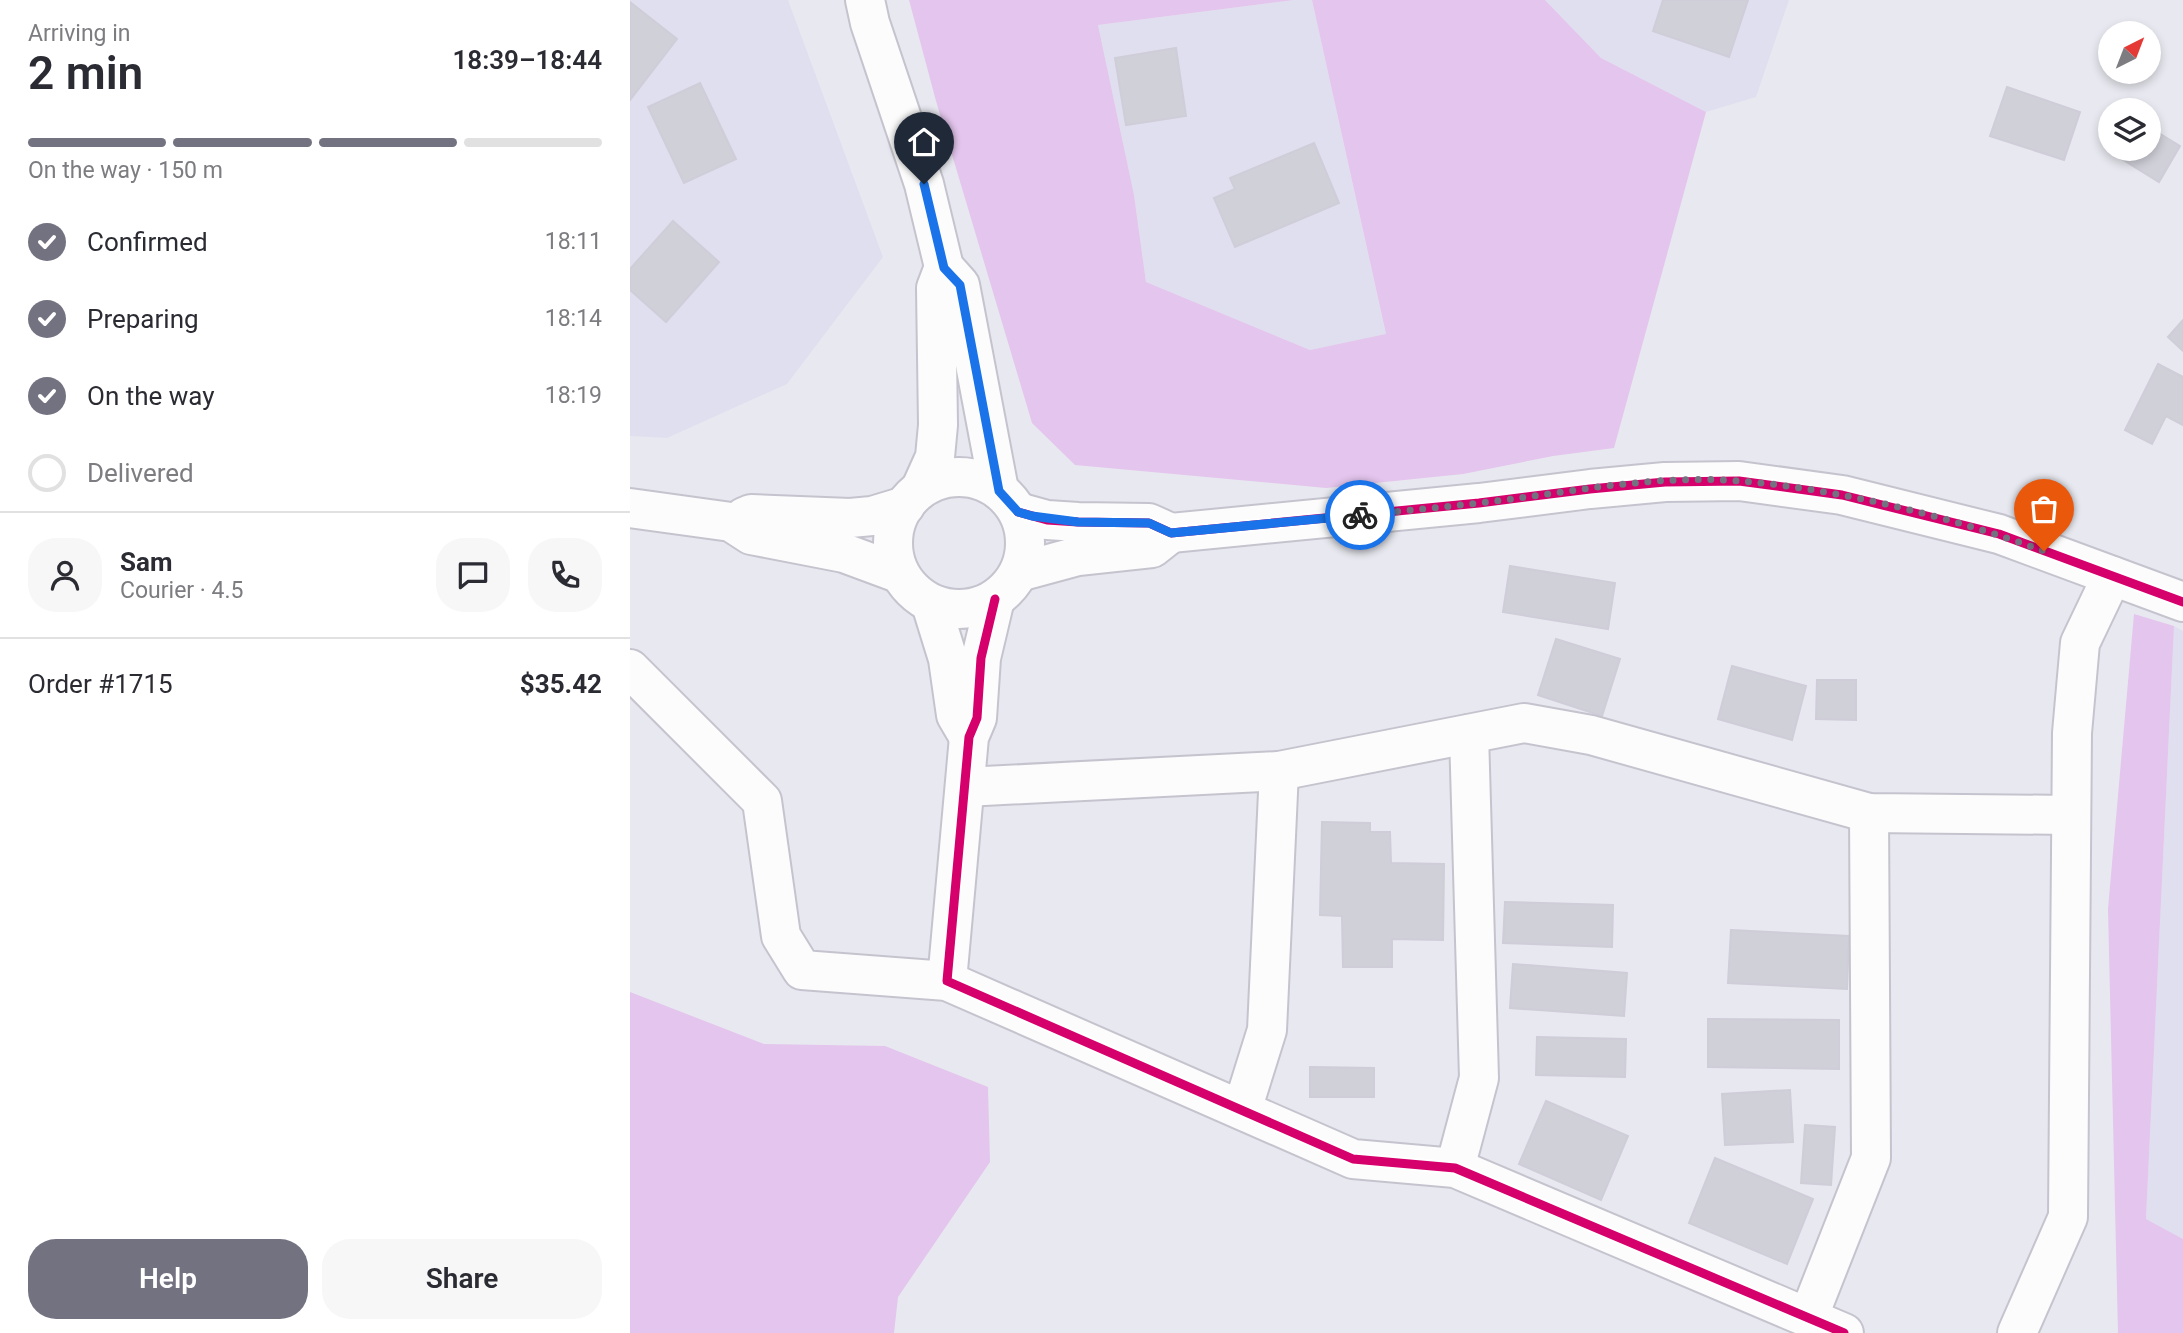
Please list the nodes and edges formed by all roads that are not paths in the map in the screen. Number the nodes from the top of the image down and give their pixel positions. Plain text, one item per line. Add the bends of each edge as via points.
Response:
1 (865, 0) edge
2 (944, 268) junction
3 (913, 497) junction
4 (1008, 501) junction
5 (630, 508) edge
6 (731, 522) junction
7 (1171, 533) junction
8 (898, 573) junction
9 (2112, 576) junction
10 (1007, 586) junction
11 (2183, 602) edge
12 (931, 604) junction
13 (630, 669) edge
14 (1469, 734) junction
15 (968, 737) junction
16 (1279, 771) junction
17 (965, 787) junction
18 (1869, 813) junction
19 (2071, 816) junction
20 (947, 981) junction
21 (1242, 1110) junction
22 (1455, 1168) junction
23 (1808, 1318) junction
24 (1844, 1333) edge
25 (2017, 1333) edge

1 - 2 street via 924,184
2 - 3 street via 936,288 935,457
2 - 4 street via 960,285
3 - 4 street via 941,480 961,477 984,482
3 - 6 street via 872,516 751,514
3 - 8 street via 894,524 892,557
4 - 7 street via 1048,520 1149,523
4 - 10 street via 1024,533 1025,554
5 - 6 street
6 - 8 street via 751,535 844,553
7 - 9 street via 1665,482 1739,481 1842,495 1999,534
7 - 10 street via 1152,548 1078,556
8 - 12 street
9 - 11 street
9 - 19 street via 2080,643
10 - 12 street via 979,607
10 - 15 street via 988,620 976,718
12 - 15 street via 948,659 957,715
13 - 20 street via 762,801 781,936 802,971
14 - 16 street
14 - 18 street via 1524,723 1591,735
14 - 22 street via 1479,1078
15 - 17 street
16 - 17 street
16 - 21 street via 1267,1030
17 - 20 street
18 - 19 street
18 - 23 street via 1871,1157
19 - 25 street via 2068,1217
20 - 21 street
21 - 22 street via 1353,1158
22 - 23 street
23 - 24 street

